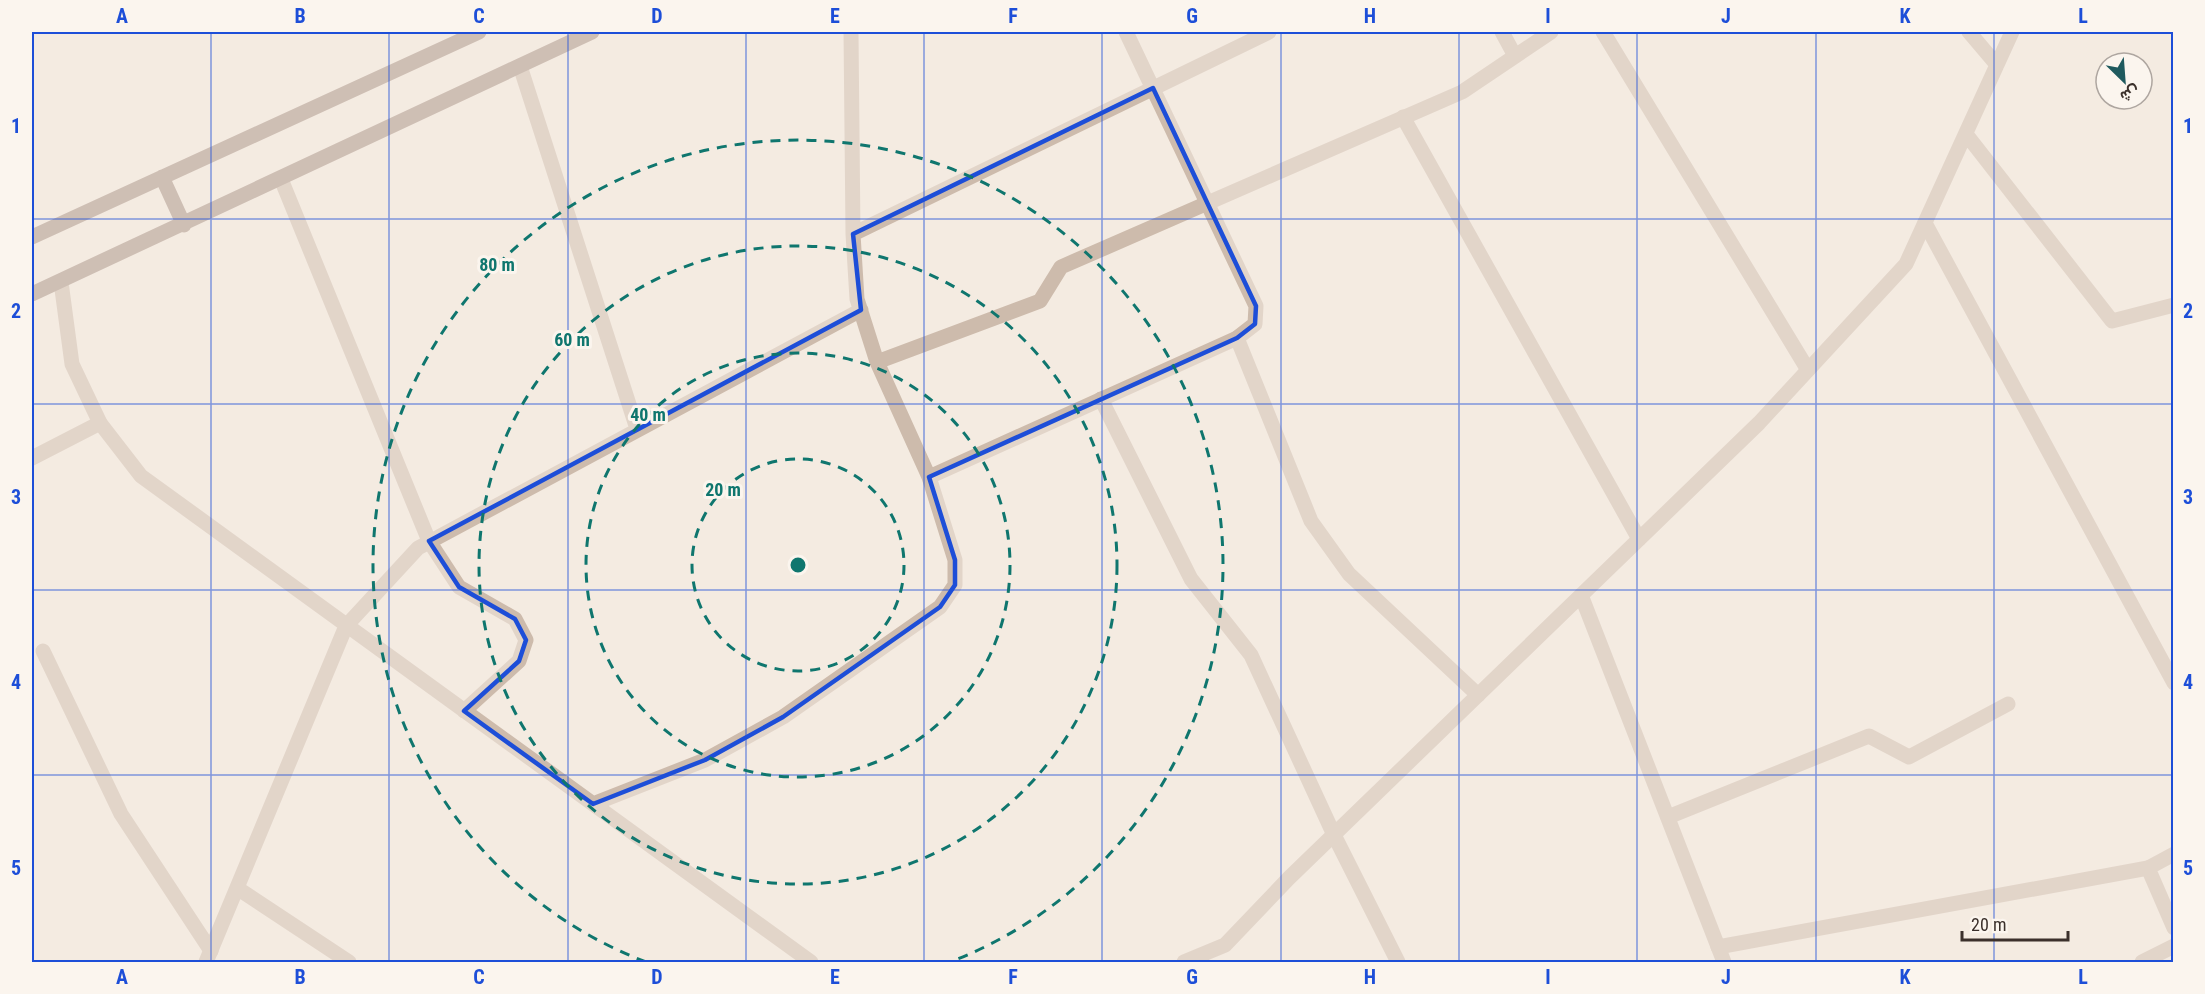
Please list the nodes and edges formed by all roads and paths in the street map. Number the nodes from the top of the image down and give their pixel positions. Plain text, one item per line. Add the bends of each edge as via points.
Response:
1 (479, 32) edge
2 (592, 32) edge
3 (851, 32) edge
4 (1126, 32) edge
5 (1269, 32) edge
6 (1502, 32) edge
7 (1551, 32) edge
8 (1603, 32) edge
9 (1969, 32) edge
10 (2012, 32) edge
11 (1515, 56) junction
12 (1997, 65) junction
13 (520, 66) junction
14 (1153, 88) junction
15 (1403, 117) junction
16 (1965, 134) junction
17 (162, 177) junction
18 (281, 179) junction
19 (1207, 203) junction
20 (1925, 223) junction
21 (184, 225) junction
22 (853, 234) junction
23 (32, 237) edge
24 (61, 282) junction
25 (32, 294) edge
26 (2174, 305) edge
27 (861, 310) junction
28 (1237, 338) junction
29 (877, 362) junction
30 (1808, 370) junction
31 (1101, 399) junction
32 (100, 423) junction
33 (638, 429) junction
34 (32, 458) edge
35 (929, 477) junction
36 (1639, 539) junction
37 (429, 542) junction
38 (1581, 595) junction
39 (346, 626) junction
40 (43, 651) dead end
41 (2174, 683) edge
42 (1478, 695) junction
43 (2008, 704) dead end
44 (464, 711) junction
45 (593, 804) junction
46 (1668, 817) junction
47 (1334, 835) junction
48 (2174, 854) edge
49 (2148, 868) junction
50 (237, 888) junction
51 (2174, 928) edge
52 (2174, 946) edge
53 (1718, 947) junction
54 (208, 957) edge
55 (1211, 957) edge
56 (349, 963) edge
57 (811, 963) edge
58 (1184, 963) edge
59 (1398, 963) edge
60 (1724, 963) edge
61 (2142, 963) edge

1 - 17 main road
2 - 13 main road
3 - 22 street
4 - 14 street
5 - 14 street
6 - 11 street
7 - 11 street
8 - 30 street
9 - 12 street
10 - 12 street
11 - 15 street via 1462,92
12 - 16 street
13 - 18 main road
13 - 33 street
14 - 19 street
14 - 22 street
15 - 19 street
15 - 36 street
16 - 20 street
16 - 26 street via 2112,321
17 - 21 main road
17 - 23 main road
18 - 21 main road
18 - 37 street
19 - 28 street via 1256,306 1255,324
19 - 29 street via 1061,267 1040,301
20 - 30 street via 1906,264
20 - 41 street
21 - 24 main road
22 - 27 street
24 - 25 main road
24 - 32 street via 72,364
27 - 29 street
27 - 33 street
28 - 31 street
28 - 42 street via 1311,521 1349,574
29 - 35 street
30 - 36 street
31 - 35 street
31 - 47 street via 1191,579 1251,655
32 - 34 street
32 - 39 street via 141,476
33 - 37 street
35 - 45 street via 955,560 956,585 940,607 783,717 705,760
36 - 38 street
37 - 39 street via 418,548
37 - 44 street via 459,587 515,619 526,640 519,661
38 - 42 street
38 - 46 street
39 - 44 street
39 - 50 street
40 - 54 street via 121,814
42 - 47 street
43 - 46 street via 1909,757 1869,736
44 - 45 street
45 - 57 street
46 - 53 street
47 - 55 street
47 - 59 street
48 - 49 street
49 - 51 street
49 - 53 street
50 - 54 street
50 - 56 street
52 - 61 street
53 - 60 street
55 - 58 street

